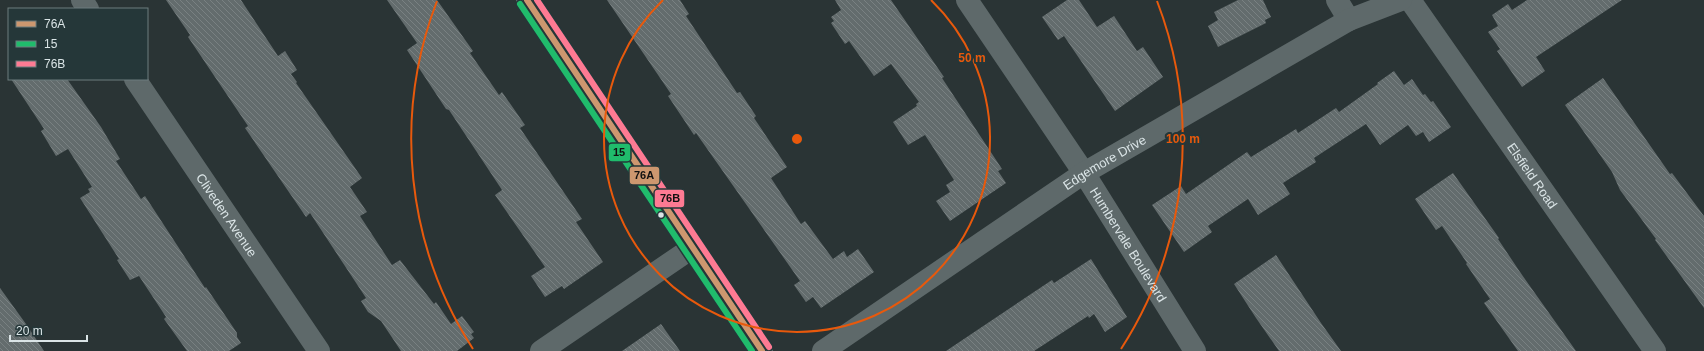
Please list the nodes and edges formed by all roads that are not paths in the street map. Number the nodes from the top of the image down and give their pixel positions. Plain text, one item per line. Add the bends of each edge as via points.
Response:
1 (527, 0) edge
2 (967, 0) edge
3 (1337, 0) edge
4 (1401, 0) edge
5 (1410, 0) edge
6 (1349, 20) junction
7 (136, 80) edge
8 (1084, 173) junction
9 (692, 248) junction
10 (319, 351) edge
11 (541, 351) edge
12 (762, 351) edge
13 (823, 351) edge
14 (1195, 351) edge
15 (1654, 351) edge

1 - 9 main road
2 - 8 street, Humbervale Boulevard
3 - 6 street
4 - 6 street, Edgemore Drive
5 - 15 street, Elsfield Road
6 - 8 street, Edgemore Drive
7 - 10 street, Cliveden Avenue
8 - 13 street, Edgemore Drive
8 - 14 street, Humbervale Boulevard
9 - 11 street
9 - 12 main road

